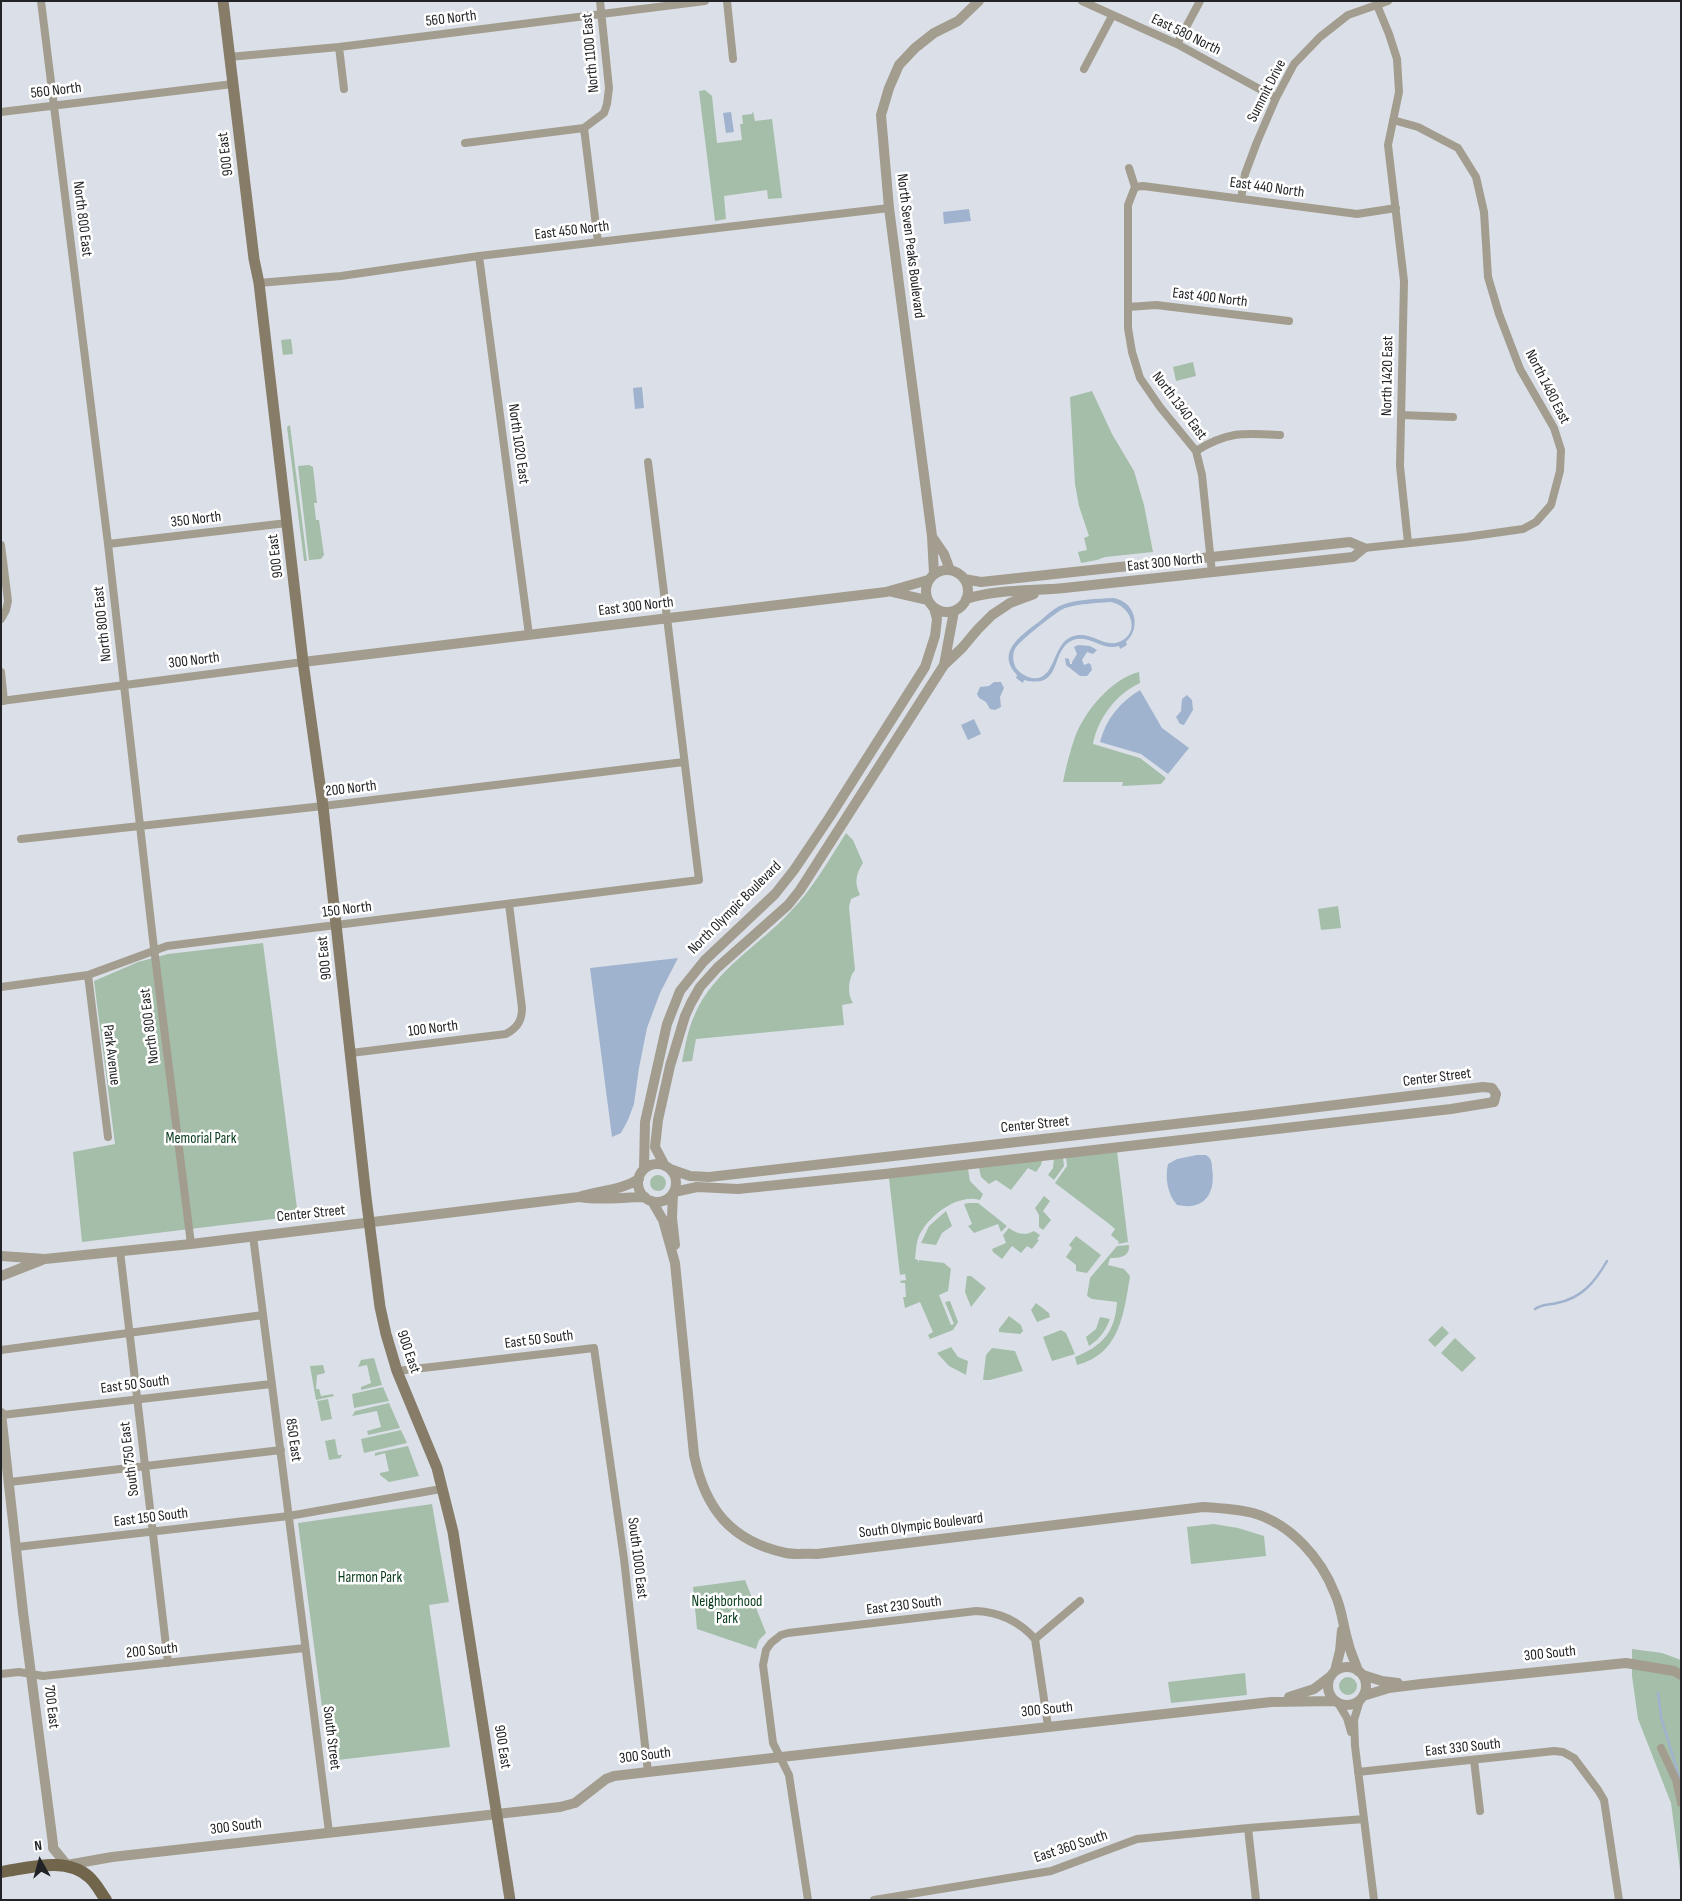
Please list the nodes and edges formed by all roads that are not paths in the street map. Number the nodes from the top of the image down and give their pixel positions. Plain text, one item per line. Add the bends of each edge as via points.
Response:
1 (41, 1) edge
2 (223, 1) edge
3 (600, 1) edge
4 (705, 1) edge
5 (726, 1) edge
6 (979, 1) edge
7 (1200, 1) edge
8 (1388, 1) edge
9 (1087, 2) edge
10 (1376, 5) junction
11 (602, 15) junction
12 (1112, 16) junction
13 (1177, 44) junction
14 (339, 47) junction
15 (229, 57) junction
16 (733, 58) dead end
17 (1084, 69) dead end
18 (233, 84) junction
19 (344, 89) dead end
20 (1276, 98) junction
21 (54, 104) junction
22 (1, 112) edge
23 (1393, 120) junction
24 (584, 128) junction
25 (465, 143) dead end
26 (1129, 168) dead end
27 (1135, 187) junction
28 (1241, 199) junction
29 (889, 208) junction
30 (1396, 208) junction
31 (598, 242) junction
32 (480, 256) junction
33 (259, 283) junction
34 (1128, 307) junction
35 (1289, 321) dead end
36 (1401, 415) junction
37 (1453, 417) dead end
38 (1280, 435) dead end
39 (1196, 451) junction
40 (648, 462) dead end
41 (287, 523) junction
42 (932, 536) junction
43 (1408, 543) junction
44 (108, 544) junction
45 (1, 545) edge
46 (1364, 548) junction
47 (1210, 558) junction
48 (950, 570) junction
49 (1212, 573) junction
50 (931, 577) junction
51 (964, 579) junction
52 (1044, 590) junction
53 (886, 592) junction
54 (966, 599) junction
55 (931, 604) junction
56 (954, 611) junction
57 (1, 619) edge
58 (667, 619) junction
59 (529, 635) junction
60 (390, 652) joint
61 (304, 662) junction
62 (944, 665) junction
63 (1, 672) edge
64 (124, 685) junction
65 (3, 701) edge
66 (684, 762) junction
67 (324, 806) junction
68 (140, 826) junction
69 (21, 839) dead end
70 (509, 904) junction
71 (337, 925) junction
72 (154, 950) junction
73 (88, 976) junction
74 (1, 987) edge
75 (351, 1054) junction
76 (1448, 1091) junction
77 (1420, 1096) junction
78 (1451, 1109) junction
79 (1422, 1112) junction
80 (1225, 1118) junction
81 (1077, 1135) junction
82 (1227, 1135) junction
83 (108, 1137) dead end
84 (983, 1146) junction
85 (1079, 1152) junction
86 (874, 1158) junction
87 (985, 1162) junction
88 (668, 1167) junction
89 (644, 1169) junction
90 (766, 1170) junction
91 (876, 1174) junction
92 (639, 1179) junction
93 (768, 1186) junction
94 (673, 1192) junction
95 (579, 1197) junction
96 (648, 1199) junction
97 (369, 1223) junction
98 (253, 1236) junction
99 (191, 1244) junction
100 (120, 1251) junction
101 (1, 1258) edge
102 (45, 1259) junction
103 (675, 1263) junction
104 (1, 1276) edge
105 (263, 1315) junction
106 (129, 1333) junction
107 (594, 1348) joint
108 (1, 1350) edge
109 (397, 1371) junction
110 (271, 1384) junction
111 (137, 1399) junction
112 (1, 1414) edge
113 (281, 1450) junction
114 (145, 1465) junction
115 (10, 1482) junction
116 (442, 1489) junction
117 (289, 1516) junction
118 (152, 1531) junction
119 (17, 1547) junction
120 (1080, 1601) dead end
121 (1342, 1615) junction
122 (1035, 1639) junction
123 (305, 1648) junction
124 (168, 1663) junction
125 (1361, 1673) junction
126 (1, 1674) edge
127 (1333, 1674) junction
128 (32, 1675) junction
129 (1681, 1675) edge
130 (1421, 1684) junction
131 (1362, 1698) junction
132 (1271, 1702) junction
133 (1337, 1702) junction
134 (1048, 1726) junction
135 (1355, 1746) junction
136 (1661, 1748) dead end
137 (779, 1757) junction
138 (1474, 1760) junction
139 (648, 1772) junction
140 (1358, 1772) junction
141 (1681, 1803) edge
142 (1480, 1811) dead end
143 (496, 1813) junction
144 (1364, 1819) junction
145 (1248, 1828) junction
146 (329, 1832) junction
147 (67, 1865) junction
148 (1, 1872) edge
149 (919, 1897) edge
150 (106, 1900) edge
151 (510, 1900) edge
152 (808, 1900) edge
153 (874, 1900) edge
154 (1256, 1900) edge
155 (1374, 1900) edge
156 (1619, 1900) edge

1 - 21 street, North 800 East
2 - 15 main road, 900 East
3 - 11 street, North 1100 East
4 - 11 street, 560 North
5 - 16 street
6 - 29 street, North Seven Peaks Boulevard via 958,21 934,33 915,48 899,65 889,88 881,115
7 - 13 street
8 - 10 street, Summit Drive
9 - 12 street, East 580 North
10 - 20 street, Summit Drive via 1348,15 1320,38 1294,64
10 - 23 street via 1397,58 1398,92
11 - 14 street, 560 North
11 - 24 street, North 1100 East via 609,95 604,113
12 - 13 street, East 580 North
12 - 17 street
13 - 20 street, East 580 North
14 - 15 street, 560 North
14 - 19 street
15 - 18 main road, 900 East
18 - 21 street, 560 North
18 - 33 main road, 900 East
20 - 28 street, Summit Drive via 1245,174
21 - 22 street, 560 North
21 - 44 street, North 800 East
23 - 30 street via 1388,145
23 - 43 street, North 1480 East via 1418,127 1458,148 1476,176 1484,212 1488,276 1499,314 1520,370 1554,428 1560,450 1560,471 1551,505 1536,522 1523,529
24 - 25 street
24 - 31 street
26 - 27 street
27 - 28 street, East 440 North
27 - 34 street, North 1340 East via 1128,205
28 - 30 street, East 440 North via 1357,214
29 - 31 street, East 450 North
29 - 42 street, North Seven Peaks Boulevard
30 - 36 street, North 1420 East via 1404,281
31 - 32 street, East 450 North
32 - 33 street, East 450 North via 341,276
32 - 59 street, North 1020 East
33 - 41 main road, 900 East
34 - 35 street, East 400 North via 1156,305
34 - 39 street, North 1340 East via 1128,328 1140,378
36 - 37 street
36 - 43 street, North 1420 East via 1400,466
38 - 39 street via 1232,434
39 - 47 street, North 1340 East via 1202,475
40 - 58 street
41 - 44 street, 350 North
41 - 61 main road, 900 East
42 - 48 street, North Seven Peaks Boulevard
42 - 50 street, North Seven Peaks Boulevard
43 - 46 street, East 300 North
44 - 64 street, North 800 East
45 - 57 street via 8,601
46 - 47 street, East 300 North via 1350,542
46 - 49 street, East 300 North via 1353,557
47 - 49 street, North 1340 East
47 - 51 street, East 300 North via 981,582
48 - 50 street
48 - 51 street
49 - 52 street, East 300 North
50 - 53 street, East 300 North
50 - 55 street via 925,592
51 - 54 street via 968,592
52 - 54 street, East 300 North
52 - 62 street via 1015,601 992,615
53 - 55 street, East 300 North via 906,594
53 - 58 street, East 300 North
54 - 56 street
55 - 56 street via 941,612
55 - 89 street, North Olympic Boulevard via 937,619 925,667 829,818 775,894 704,961 680,991 667,1024 646,1122
56 - 62 street, North Olympic Boulevard
58 - 59 street, East 300 North
58 - 66 street
59 - 60 street, East 300 North
60 - 61 street, 300 North
61 - 64 street, 300 North
61 - 67 main road, 900 East
62 - 88 street, North Olympic Boulevard via 800,890 788,905 718,968 700,987 691,1003 670,1066 657,1126 655,1147
63 - 65 street
64 - 65 street, 300 North
64 - 68 street, North 800 East
66 - 67 street, 200 North
66 - 70 street, 150 North via 698,880
67 - 68 street, 200 North
67 - 71 main road, 900 East
68 - 69 street, 200 North
68 - 72 street, North 800 East
70 - 71 street, 150 North
70 - 75 street, 100 North via 522,1008 517,1026 506,1034
71 - 72 street, 150 North
71 - 75 main road, 900 East
72 - 73 street, 150 North
72 - 99 street, North 800 East
73 - 74 street, 150 North
73 - 83 street, Park Avenue
75 - 97 main road, 900 East
76 - 77 street, Center Street
76 - 78 street
76 - 78 street, Center Street via 1483,1087 1492,1088 1496,1094 1494,1102
77 - 79 street
77 - 80 street, Center Street
78 - 79 street, Center Street
79 - 82 street, Center Street
80 - 81 street, Center Street
80 - 82 street
81 - 84 street, Center Street
81 - 85 street
82 - 85 street, Center Street
84 - 86 street, Center Street
84 - 87 street
85 - 87 street, Center Street
86 - 90 street, Center Street
86 - 91 street
87 - 91 street, Center Street
88 - 89 street via 654,1164
88 - 90 street, Center Street via 699,1177
88 - 94 street via 675,1177
89 - 92 street
90 - 93 street
91 - 93 street, Center Street
92 - 95 street, Center Street via 624,1187
92 - 96 street via 639,1189
93 - 94 street, Center Street via 738,1189 697,1187
94 - 96 street via 664,1200
94 - 103 street, South Olympic Boulevard
95 - 96 street, Center Street via 594,1200 627,1196
95 - 97 street, Center Street
96 - 103 street, South Olympic Boulevard via 665,1226
97 - 98 street, Center Street
97 - 109 main road, 900 East via 380,1307
98 - 99 street, Center Street
98 - 105 street, 850 East
99 - 100 street, Center Street
100 - 102 street, Center Street
100 - 106 street, South 750 East
101 - 102 street, Center Street
101 - 104 street
102 - 104 street, Center Street
103 - 121 street, South Olympic Boulevard via 699,1478 721,1518 736,1532 759,1545 787,1553 817,1554 1204,1508 1232,1509 1271,1520 1311,1551 1325,1572
105 - 106 street
105 - 110 street, 850 East
106 - 108 street
106 - 111 street, South 750 East
107 - 109 street, East 50 South
107 - 139 street, South 1000 East via 624,1560
109 - 116 main road, 900 East via 437,1468
110 - 111 street, East 50 South
110 - 113 street, 850 East
111 - 112 street, East 50 South
111 - 114 street, South 750 East
112 - 115 street
113 - 114 street
113 - 117 street, 850 East
114 - 115 street
114 - 118 street, South 750 East
115 - 119 street, 700 East
116 - 117 street, East 150 South
116 - 143 main road, 900 East via 453,1532
117 - 118 street, East 150 South
117 - 123 street, 850 East
118 - 119 street, East 150 South
118 - 124 street, South 750 East
119 - 128 street, 700 East
120 - 122 street
121 - 125 street, South Olympic Boulevard via 1348,1642
121 - 127 street, South Olympic Boulevard via 1340,1651
122 - 134 street
122 - 137 street, East 230 South via 1011,1619 986,1611 781,1635 766,1650 763,1665 773,1743
123 - 124 street, 200 South
123 - 146 street, South Street
124 - 128 street, 200 South
125 - 127 street via 1347,1667
125 - 130 street, 300 South via 1392,1683
125 - 131 street via 1366,1687
126 - 128 street, 200 South via 19,1672
127 - 132 street, 300 South via 1306,1693
127 - 133 street via 1328,1688
128 - 147 street, 700 East via 53,1848
129 - 130 street, 300 South via 1626,1663
130 - 131 street, 300 South via 1390,1688
131 - 133 street via 1350,1705
131 - 135 street via 1354,1720
132 - 133 street, 300 South
132 - 134 street, 300 South
133 - 135 street via 1347,1718
134 - 137 street, 300 South
135 - 140 street
136 - 141 street via 1676,1780
137 - 139 street, 300 South
137 - 152 street via 789,1776
138 - 140 street, East 330 South
138 - 142 street
138 - 156 street, East 330 South via 1554,1751 1570,1755 1604,1800
139 - 143 street, 300 South via 614,1776 575,1802 560,1807
140 - 144 street
143 - 146 street, 300 South
143 - 151 main road, 900 East
144 - 145 street, East 360 South
144 - 155 street
145 - 149 street, East 360 South via 1137,1839 1051,1872
145 - 154 street
146 - 147 street, 300 South
147 - 148 main road, 300 South
147 - 150 main road via 89,1877
149 - 153 street, East 360 South

